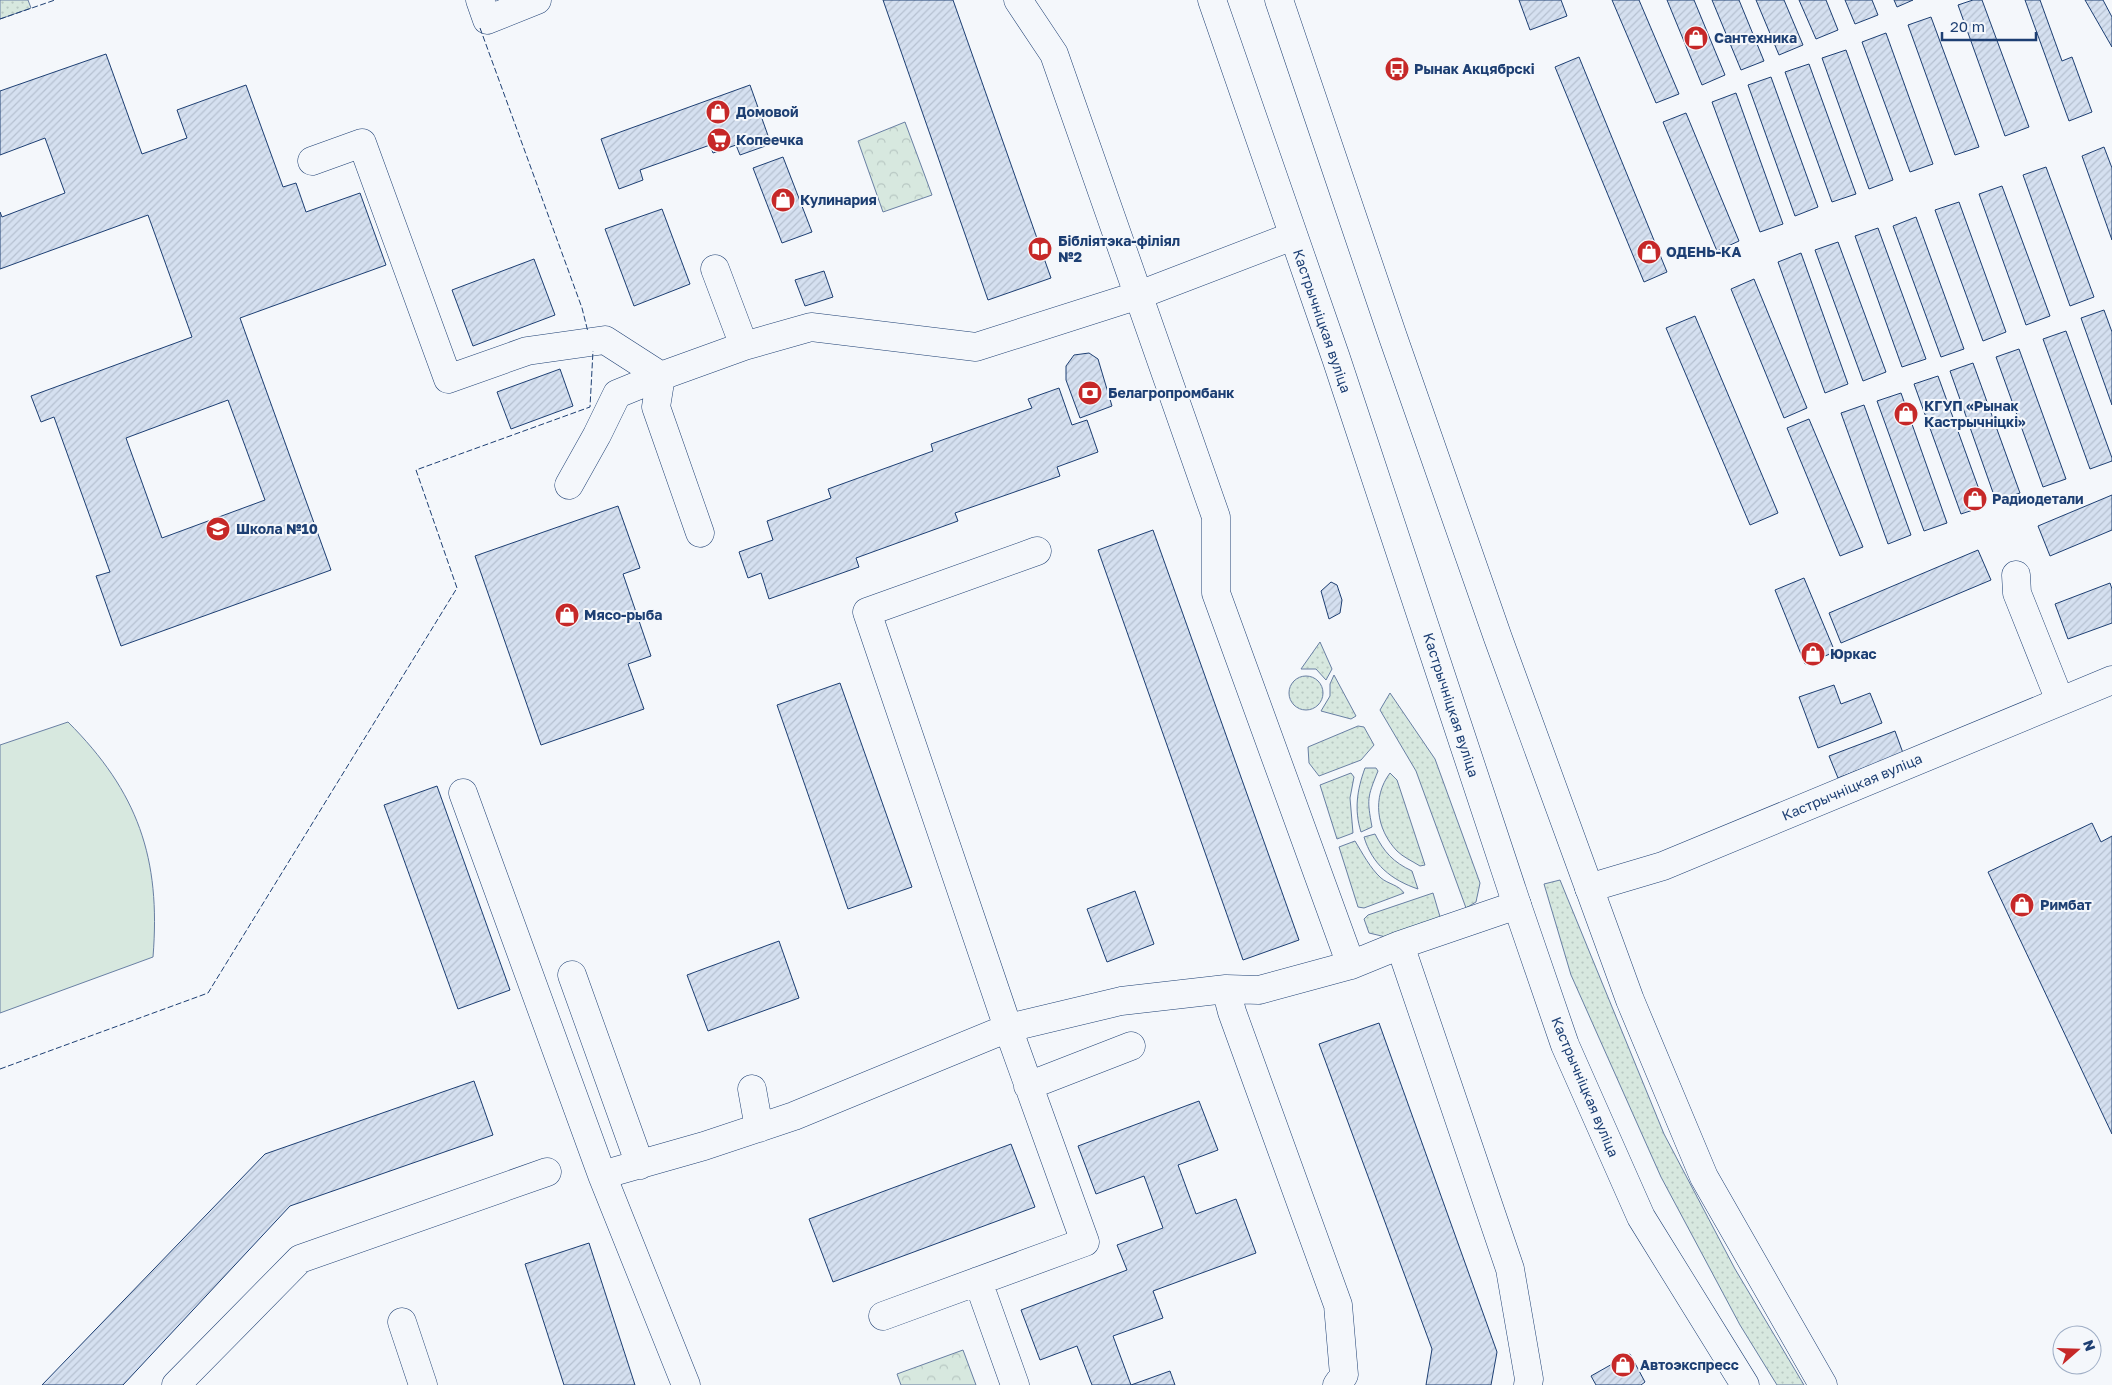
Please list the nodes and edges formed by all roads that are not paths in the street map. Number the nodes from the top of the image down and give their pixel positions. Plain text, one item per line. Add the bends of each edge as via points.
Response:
1 (480, 0) edge
2 (537, 0) edge
3 (1018, 0) edge
4 (1212, 0) edge
5 (1280, 0) edge
6 (312, 161) dead end
7 (1293, 236) junction
8 (715, 269) dead end
9 (1139, 295) junction
10 (744, 346) junction
11 (661, 376) junction
12 (569, 485) dead end
13 (700, 533) dead end
14 (1037, 551) dead end
15 (2016, 576) dead end
16 (2112, 680) edge
17 (2060, 701) junction
18 (463, 793) dead end
19 (1589, 888) junction
20 (1517, 905) junction
21 (1400, 946) junction
22 (1351, 965) junction
23 (572, 975) dead end
24 (1226, 990) junction
25 (1008, 1028) junction
26 (1131, 1046) dead end
27 (1028, 1086) junction
28 (752, 1089) dead end
29 (759, 1128) junction
30 (640, 1165) junction
31 (547, 1172) dead end
32 (602, 1175) junction
33 (978, 1281) junction
34 (883, 1316) dead end
35 (402, 1322) dead end
36 (176, 1385) edge
37 (423, 1385) edge
38 (686, 1385) edge
39 (1015, 1385) edge
40 (1337, 1385) edge
41 (1528, 1385) edge
42 (1745, 1385) edge
43 (1822, 1385) edge

1 - 2 main road via 487,20
3 - 9 main road via 1054,54
4 - 7 main road, Кастрычніцкая вуліца
5 - 19 main road via 1393,337
6 - 11 main road via 362,143 448,379 526,351 605,340
7 - 9 main road
7 - 20 main road, Кастрычніцкая вуліца
8 - 10 main road
9 - 10 main road via 976,347 811,327
9 - 22 main road via 1216,517 1216,593
10 - 11 main road
11 - 12 main road via 617,394
11 - 13 main road via 656,407
14 - 25 main road via 867,612
15 - 17 main road via 2017,593
16 - 17 main road, Кастрычніцкая вуліца
17 - 19 main road, Кастрычніцкая вуліца via 1663,866
18 - 32 main road
19 - 43 main road via 1630,1000 1704,1177
20 - 21 main road
20 - 42 main road, Кастрычніцкая вуліца via 1566,1045 1641,1217
21 - 22 main road
21 - 41 main road via 1510,1269 1530,1379
22 - 24 main road via 1259,990
23 - 30 main road
24 - 25 main road via 1121,1001
24 - 40 main road via 1338,1305 1344,1375
25 - 27 main road
25 - 29 main road
26 - 27 main road
27 - 33 main road via 1085,1242
28 - 29 main road
29 - 30 main road
30 - 32 main road
31 - 36 main road via 300,1259
32 - 38 main road
33 - 34 main road
33 - 39 main road
35 - 37 main road

